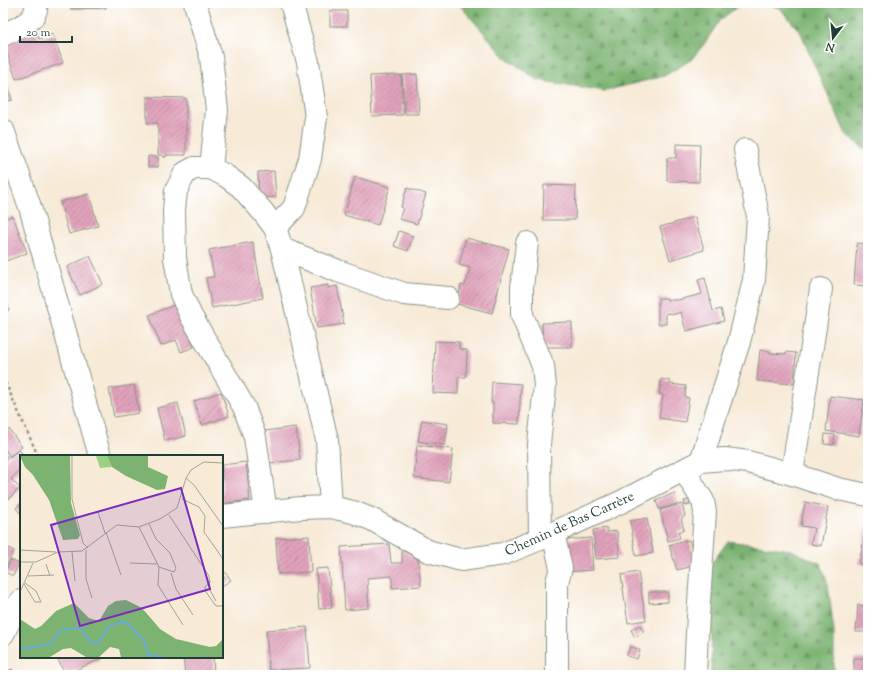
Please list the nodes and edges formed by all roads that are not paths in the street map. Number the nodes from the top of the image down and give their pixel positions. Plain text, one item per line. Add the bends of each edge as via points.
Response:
1 (36, 3) edge
2 (195, 3) edge
3 (291, 3) edge
4 (3, 35) edge
5 (3, 130) edge
6 (745, 150) dead end
7 (211, 168) junction
8 (275, 228) junction
9 (527, 243) dead end
10 (282, 249) junction
11 (820, 289) dead end
12 (448, 298) dead end
13 (100, 455) edge
14 (692, 465) junction
15 (792, 474) junction
16 (868, 495) edge
17 (331, 507) junction
18 (266, 512) junction
19 (223, 516) edge
20 (547, 536) junction
21 (14, 601) edge
22 (3, 634) edge
23 (557, 674) dead end
24 (695, 675) edge

1 - 4 street via 35,15 30,21
2 - 7 street via 211,57 217,110
3 - 8 street via 308,62 316,116 310,159 294,208
5 - 13 street via 30,206
6 - 14 street via 758,216 754,280 739,342
7 - 8 street via 242,187
7 - 18 street via 194,168 185,173 176,191 175,258 181,294 244,407 255,437
8 - 10 street
9 - 20 street via 522,315 543,366 545,386 539,444
10 - 12 street via 404,294
10 - 17 street via 327,440
11 - 15 street
14 - 15 street, Chemin de Bas Carrère via 725,459 748,462
14 - 20 street, Chemin de Bas Carrère
14 - 24 street via 705,512
15 - 16 street, Chemin de Bas Carrère via 838,489
17 - 18 street, Chemin de Bas Carrère
17 - 20 street, Chemin de Bas Carrère via 371,519 428,551 461,560 503,554
18 - 19 street, Chemin de Bas Carrère
20 - 23 street via 561,568 557,582
21 - 22 street

